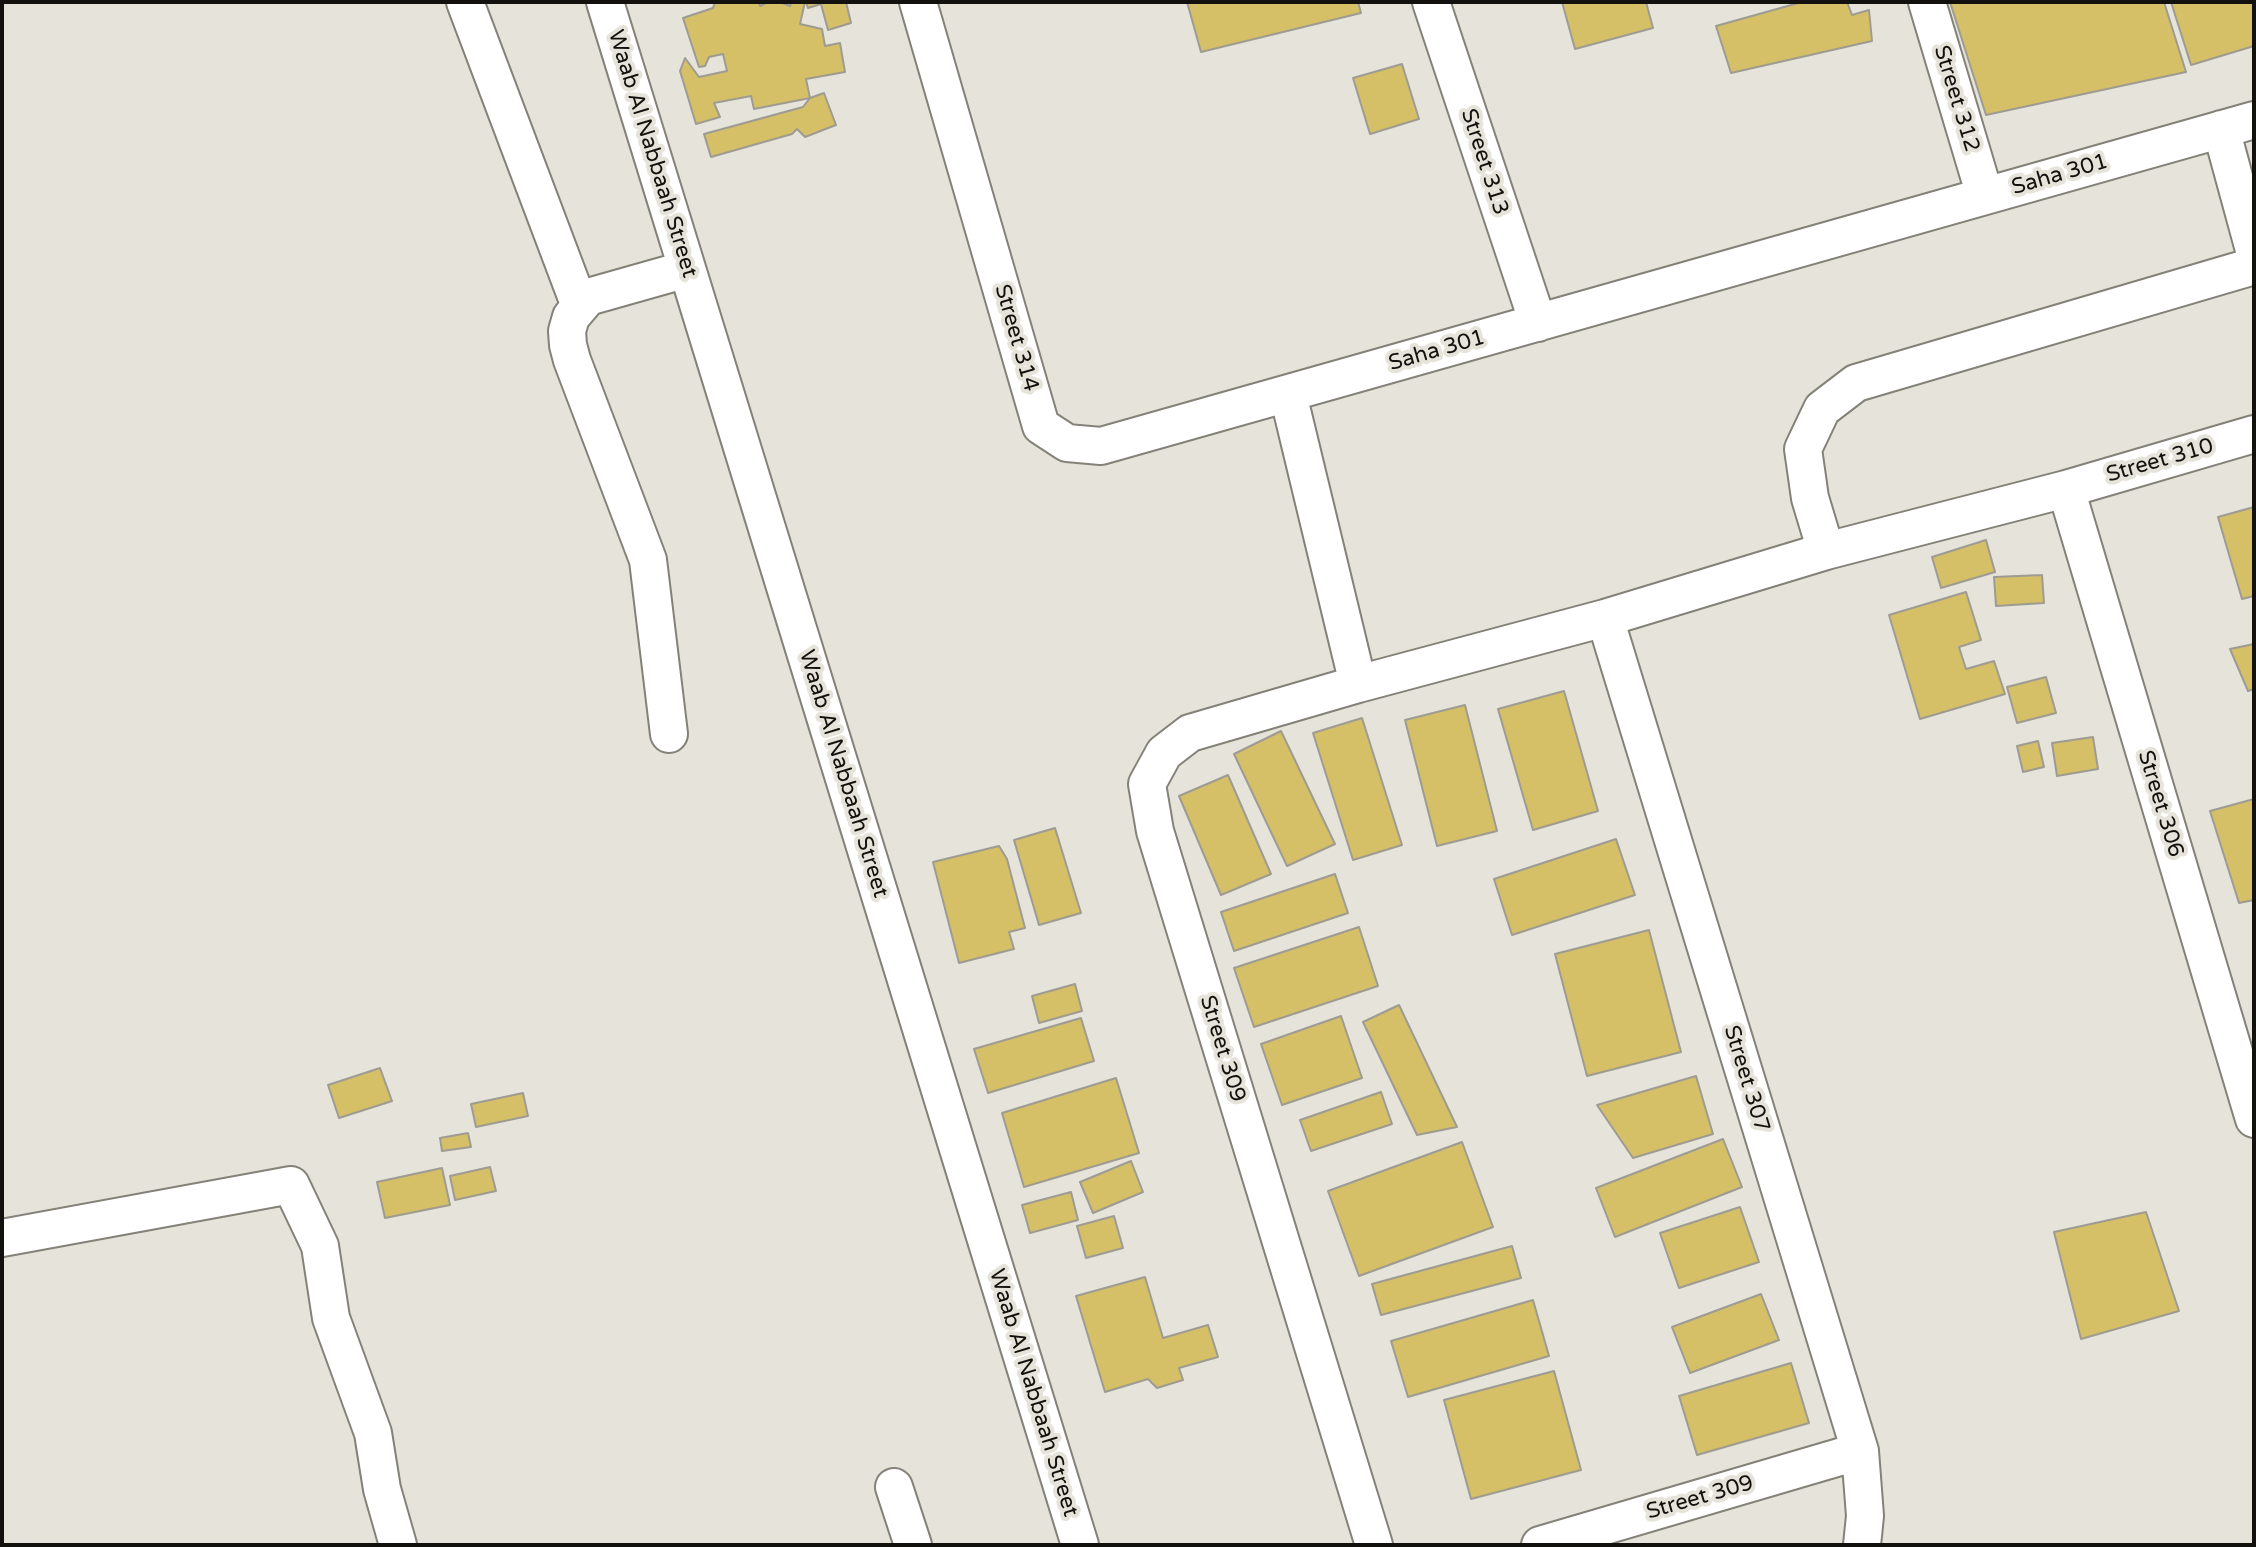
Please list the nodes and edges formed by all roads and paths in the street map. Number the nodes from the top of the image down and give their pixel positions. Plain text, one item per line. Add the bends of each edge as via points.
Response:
1 (465, 2) edge
2 (605, 2) edge
3 (918, 2) edge
4 (1431, 2) edge
5 (1927, 2) edge
6 (2238, 125) edge
7 (1985, 196) junction
8 (2254, 250) edge
9 (2254, 266) edge
10 (687, 269) junction
11 (579, 304) junction
12 (1538, 323) junction
13 (1288, 394) junction
14 (2254, 434) edge
15 (2066, 489) junction
16 (1826, 551) junction
17 (1605, 618) junction
18 (1358, 684) junction
19 (669, 734) dead end
20 (2254, 1119) edge
21 (2, 1238) edge
22 (1860, 1451) junction
23 (894, 1487) dead end
24 (398, 1545) edge
25 (913, 1545) edge
26 (1080, 1545) edge
27 (1374, 1545) edge
28 (1540, 1545) edge
29 (1862, 1545) edge

1 - 11 street
2 - 10 street, Waab Al Nabbaah Street
3 - 13 street, Street 314 via 1041,426 1067,443 1101,446
4 - 12 street, Street 313
5 - 7 street, Street 312
6 - 7 street, Saha 301
6 - 8 street, Saha 301
7 - 12 street, Saha 301
9 - 16 street via 1856,383 1822,409 1803,449
10 - 11 street via 599,293
10 - 26 street, Waab Al Nabbaah Street
11 - 19 street via 567,331 568,345 648,560
12 - 13 street, Saha 301
13 - 18 street
14 - 15 street, Street 310
15 - 16 street
15 - 20 street, Street 306
16 - 17 street
17 - 18 street
17 - 22 street, Street 307
18 - 27 street, Street 309 via 1190,733 1164,753 1147,784 1155,831
21 - 24 street via 291,1185 320,1246 331,1318 373,1433
22 - 28 street, Street 309
22 - 29 street, Street 307
23 - 25 street

